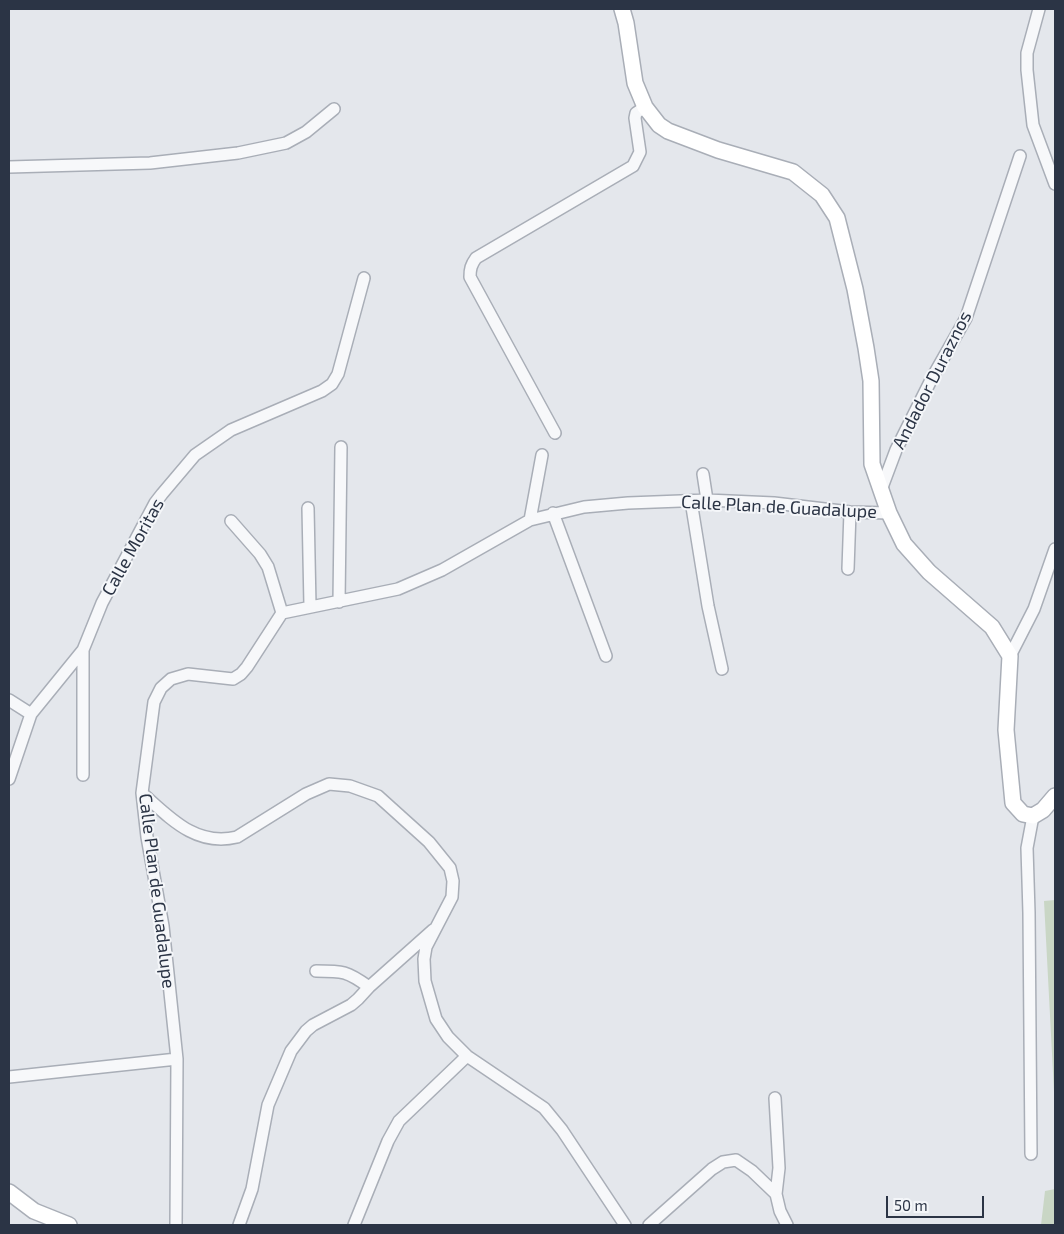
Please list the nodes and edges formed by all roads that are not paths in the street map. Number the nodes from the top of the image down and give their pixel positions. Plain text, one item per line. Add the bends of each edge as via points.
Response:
1 (622, 9) edge
2 (1039, 9) edge
3 (645, 107) junction
4 (334, 109) dead end
5 (1020, 156) dead end
6 (9, 167) edge
7 (1055, 184) edge
8 (364, 278) dead end
9 (555, 433) dead end
10 (341, 446) dead end
11 (542, 455) dead end
12 (703, 474) dead end
13 (881, 490) junction
14 (707, 500) junction
15 (691, 501) junction
16 (308, 508) dead end
17 (850, 512) junction
18 (889, 513) junction
19 (553, 514) junction
20 (530, 520) junction
21 (231, 521) dead end
22 (1055, 548) edge
23 (848, 569) dead end
24 (339, 602) junction
25 (310, 606) junction
26 (282, 613) junction
27 (82, 650) junction
28 (606, 656) dead end
29 (1010, 656) junction
30 (722, 669) dead end
31 (9, 700) edge
32 (31, 714) junction
33 (83, 775) dead end
34 (9, 779) edge
35 (142, 793) junction
36 (1055, 796) edge
37 (1033, 816) junction
38 (436, 927) junction
39 (316, 971) dead end
40 (369, 987) junction
41 (467, 1056) junction
42 (177, 1059) junction
43 (9, 1077) edge
44 (775, 1098) dead end
45 (1031, 1154) dead end
46 (9, 1192) edge
47 (776, 1194) junction
48 (69, 1225) edge
49 (176, 1225) edge
50 (239, 1225) edge
51 (354, 1225) edge
52 (625, 1225) edge
53 (648, 1225) edge
54 (787, 1225) edge

1 - 3 main road via 635,83
2 - 7 street via 1027,53 1026,70 1033,124
3 - 9 street via 636,113 640,152 633,166 476,258 470,270 470,277
3 - 13 main road via 668,131 793,172 822,196 837,218 866,348 871,381 872,464
4 - 6 street via 306,132 286,143 238,153 150,163
5 - 13 street, Andador Duraznos via 966,318 898,445
8 - 27 street, Calle Moritas via 338,374 332,384 231,430 196,455 155,503 102,603
10 - 24 street
11 - 20 street
12 - 14 street
13 - 18 main road
14 - 15 street, Calle Plan de Guadalupe
14 - 17 street, Calle Plan de Guadalupe via 774,503
15 - 19 street, Calle Plan de Guadalupe via 584,507
15 - 30 street
16 - 25 street
17 - 18 street, Calle Plan de Guadalupe
17 - 23 street
18 - 29 main road via 904,544 923,566 992,626
19 - 20 street, Calle Plan de Guadalupe
19 - 28 street
20 - 24 street, Calle Plan de Guadalupe via 442,570 398,588
21 - 26 street via 268,567
22 - 29 street via 1034,609
24 - 25 street, Calle Plan de Guadalupe
25 - 26 street, Calle Plan de Guadalupe
26 - 35 street, Calle Plan de Guadalupe via 248,667 233,679 188,674 171,679 161,688 154,702
27 - 32 street, Calle Moritas
27 - 33 street
29 - 37 main road via 1006,730 1014,803 1023,814
31 - 32 street
32 - 34 street, Calle Moritas
35 - 38 street via 170,818 191,832 212,840 237,837 306,794 329,784 350,786 378,796 430,842 450,868 452,897
35 - 42 street, Calle Plan de Guadalupe via 163,926
36 - 37 main road
37 - 45 street via 1026,848
38 - 40 street
38 - 41 street via 426,947 425,981 436,1019
39 - 40 street via 344,971
40 - 50 street via 351,1005 313,1025 291,1051 268,1105 252,1189
41 - 51 street via 399,1121
41 - 52 street via 544,1108
42 - 43 street
42 - 49 street, Calle Plan de Guadalupe
44 - 47 street via 779,1168
46 - 48 main road via 34,1211
47 - 53 street via 736,1160 723,1162
47 - 54 street

